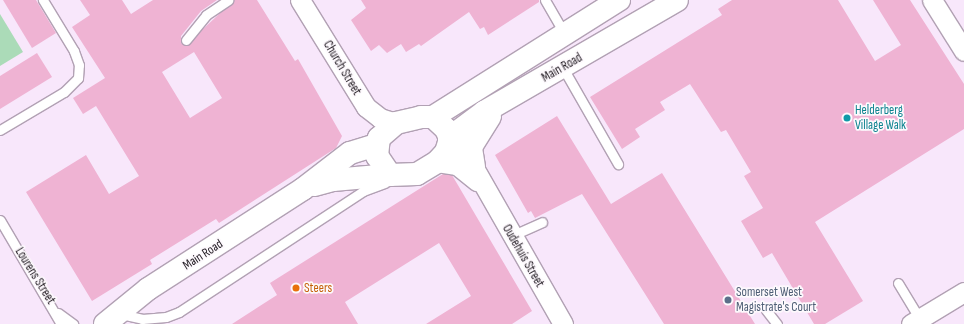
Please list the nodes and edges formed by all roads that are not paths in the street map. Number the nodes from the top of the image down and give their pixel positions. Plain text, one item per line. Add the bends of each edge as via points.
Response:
1 (43, 0) edge
2 (228, 0) edge
3 (300, 0) edge
4 (545, 0) edge
5 (618, 0) edge
6 (677, 0) edge
7 (932, 0) edge
8 (565, 34) junction
9 (186, 40) dead end
10 (964, 51) edge
11 (563, 68) junction
12 (507, 101) junction
13 (433, 117) junction
14 (396, 123) junction
15 (0, 130) edge
16 (449, 138) junction
17 (376, 144) junction
18 (438, 162) junction
19 (618, 164) dead end
20 (474, 167) junction
21 (395, 176) junction
22 (484, 188) junction
23 (303, 189) junction
24 (0, 220) edge
25 (542, 222) dead end
26 (512, 236) junction
27 (898, 283) dead end
28 (964, 292) edge
29 (766, 310) dead end
30 (57, 312) junction
31 (112, 318) edge
32 (143, 322) edge
33 (918, 322) edge
34 (61, 324) edge
35 (73, 324) edge
36 (563, 324) edge
37 (777, 324) edge

1 - 15 lane via 74,51 79,64 78,78 64,92
2 - 9 lane via 206,15
3 - 14 street, Church Street via 366,108 380,118
4 - 8 lane
5 - 8 main road, Main Road
6 - 11 main road, Main Road
7 - 10 street
8 - 13 main road, Main Road
11 - 12 main road, Main Road
11 - 19 lane
12 - 16 main road, Main Road via 484,112
12 - 20 main road via 475,134 471,147
13 - 14 main road
13 - 16 main road via 444,126
14 - 17 main road
16 - 18 main road via 446,152
16 - 20 street, Oudehuis Street via 461,148
17 - 21 main road via 379,162
17 - 23 main road, Main Road via 350,153
18 - 21 main road via 417,174
18 - 22 street, Oudehuis Street via 457,165
20 - 22 street, Oudehuis Street
21 - 23 main road, Main Road via 333,180
21 - 32 lane via 363,192 179,312
22 - 26 street, Oudehuis Street
23 - 31 main road, Main Road
24 - 30 lane, Lourens Street
25 - 26 lane
26 - 36 street, Oudehuis Street
27 - 33 lane
28 - 33 street
29 - 37 lane
30 - 34 lane, Lourens Street
30 - 35 lane, Lourens Street
31 - 32 lane

